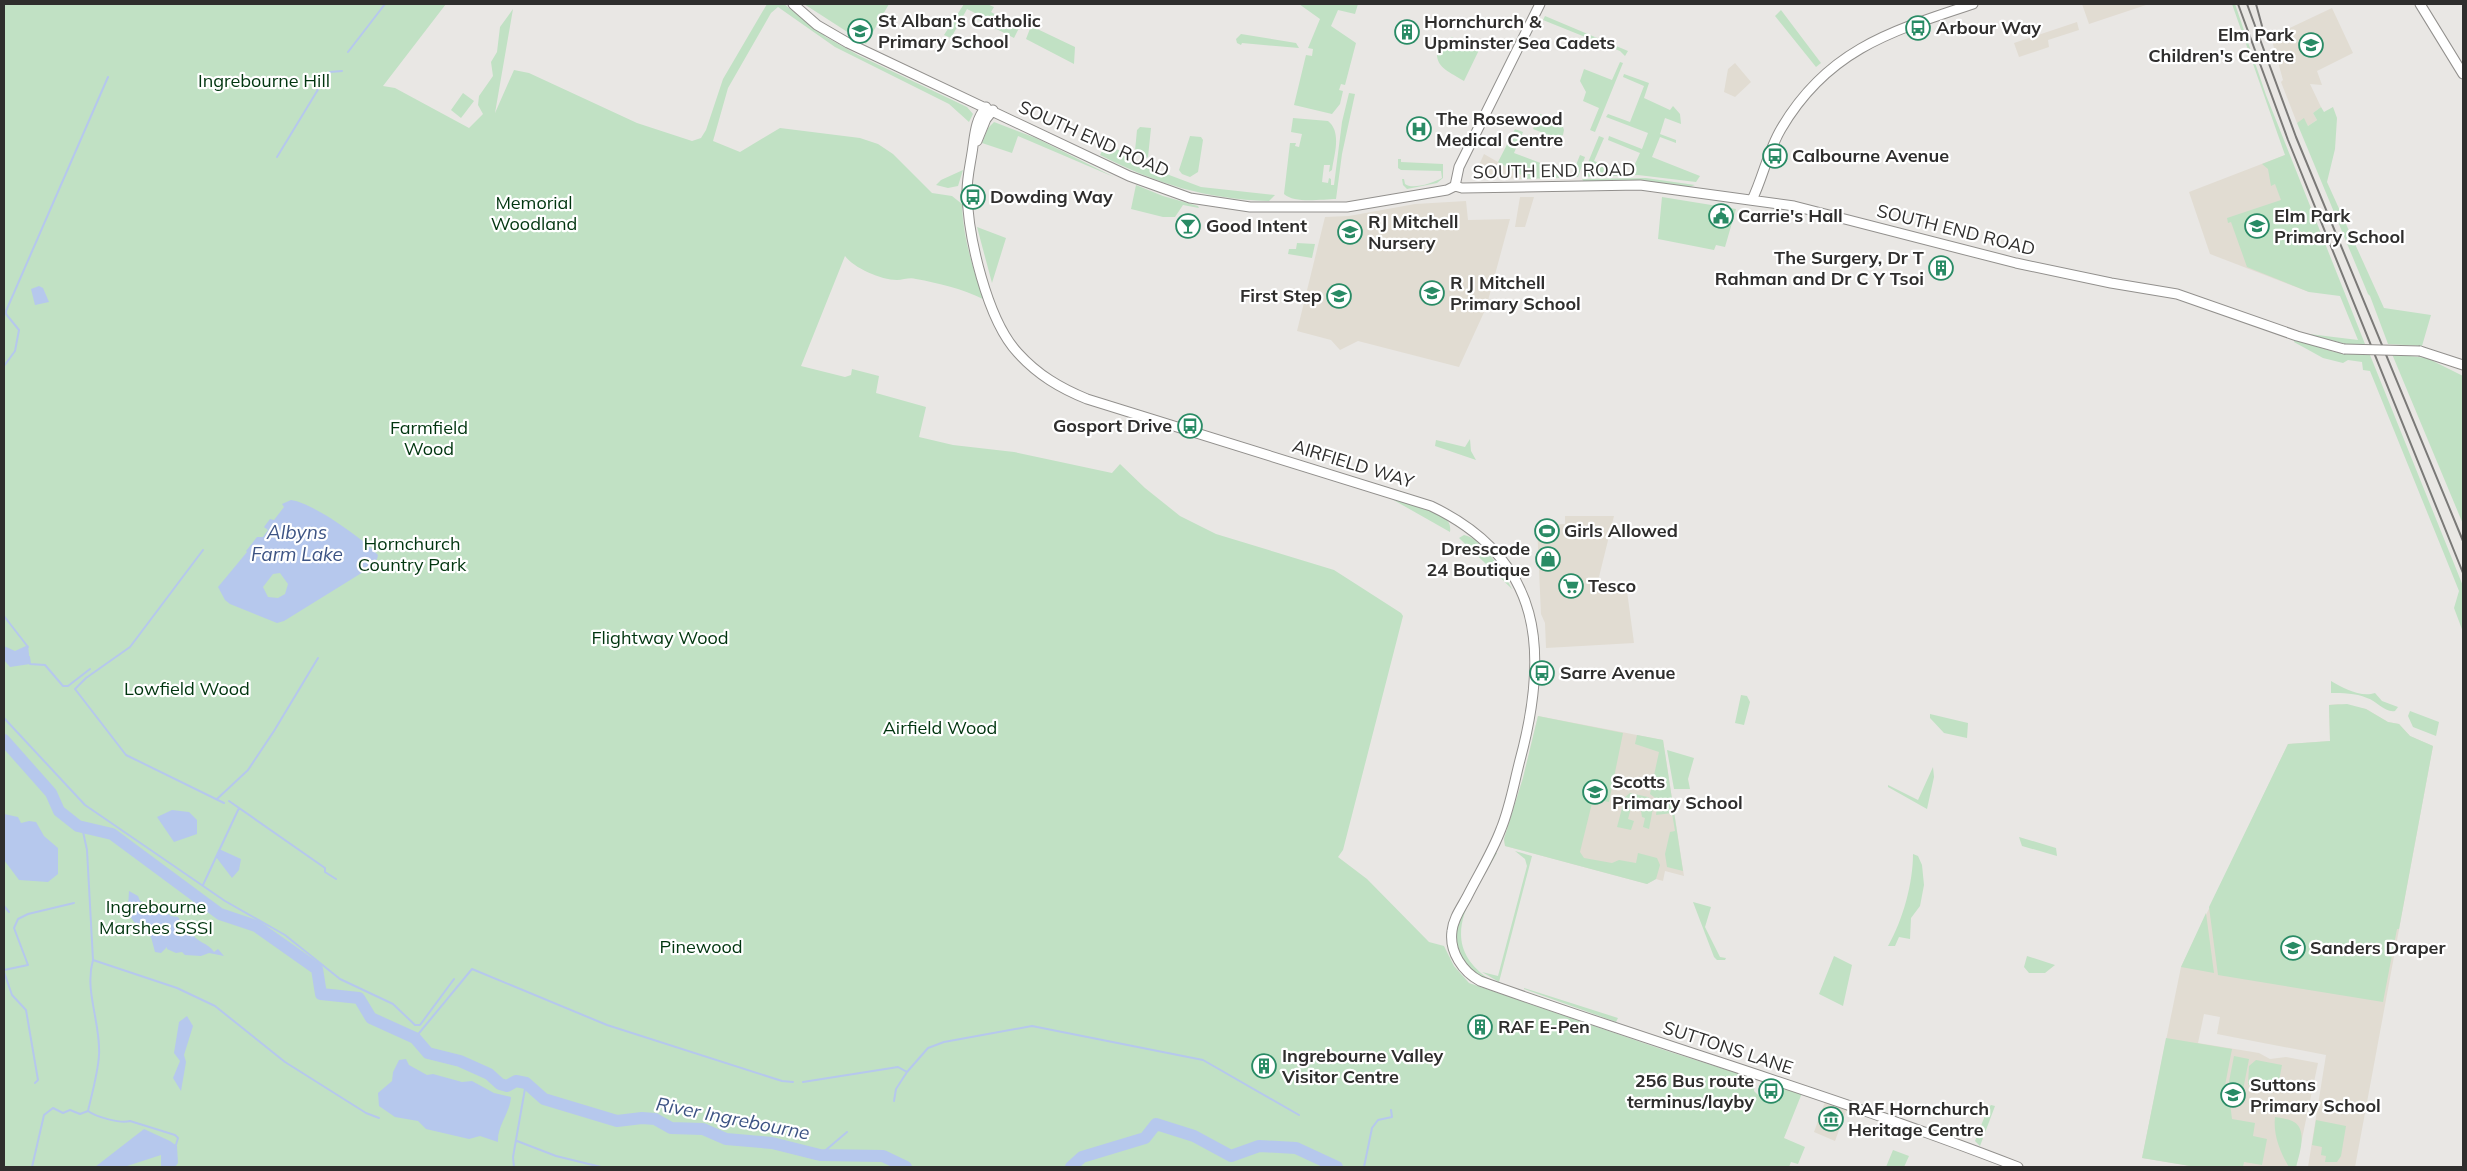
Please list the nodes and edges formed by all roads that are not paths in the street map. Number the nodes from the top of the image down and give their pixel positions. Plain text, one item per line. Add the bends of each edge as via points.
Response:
1 (793, 4) edge
2 (1540, 4) edge
3 (1973, 4) edge
4 (2420, 4) edge
5 (2463, 74) edge
6 (989, 109) junction
7 (1455, 186) junction
8 (1752, 200) junction
9 (2463, 365) edge
10 (1452, 936) joint
11 (2018, 1167) edge

1 - 6 street, SOUTH END ROAD via 817,25 840,38
2 - 7 street via 1459,167
3 - 8 street via 1877,38 1825,74 1779,131
4 - 5 street
6 - 7 street, SOUTH END ROAD via 1129,176 1209,202 1250,207 1347,207
6 - 10 street, AIRFIELD WAY via 973,146 967,192 970,227 980,272 1002,331 1017,352 1046,379 1087,399 1431,506 1462,523 1487,544 1501,558 1514,580 1526,603 1536,642 1531,715 1501,828 1455,920
7 - 8 street, SOUTH END ROAD via 1640,185
8 - 9 street, SOUTH END ROAD, bridge via 1815,210 1920,240 2041,269 2177,294 2344,349 2420,351
10 - 11 street, SUTTONS LANE via 1459,961 1480,982 1891,1119

